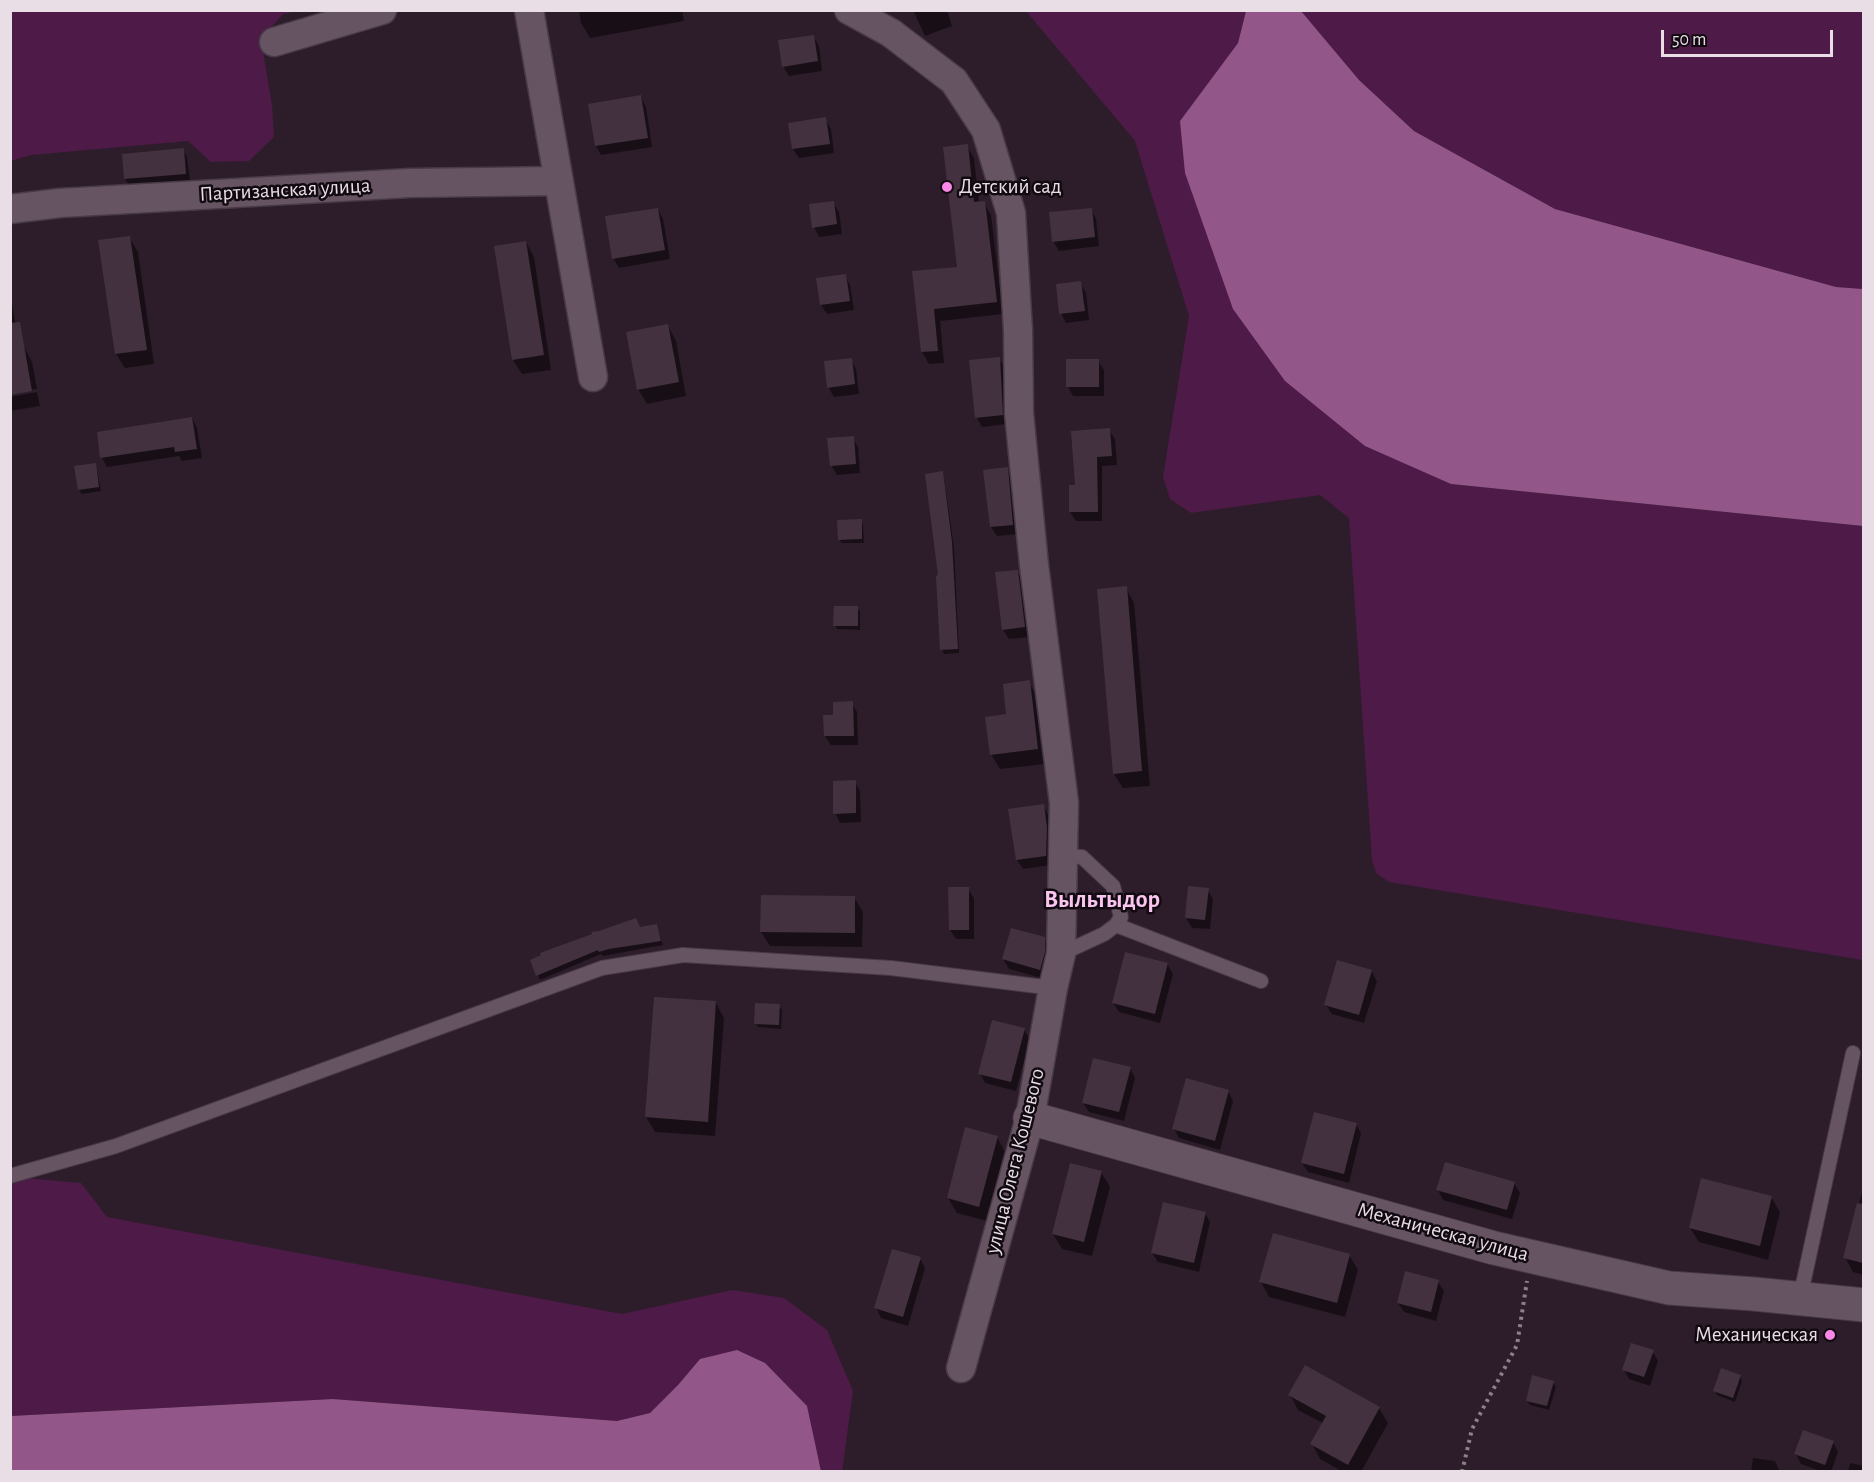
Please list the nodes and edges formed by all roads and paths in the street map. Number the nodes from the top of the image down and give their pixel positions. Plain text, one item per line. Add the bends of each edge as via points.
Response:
1 (382, 10) edge
2 (529, 10) edge
3 (849, 10) edge
4 (274, 42) dead end
5 (559, 181) junction
6 (10, 209) edge
7 (593, 377) dead end
8 (1064, 856) junction
9 (1116, 925) junction
10 (1061, 954) junction
11 (1261, 981) dead end
12 (1053, 988) junction
13 (1853, 1053) dead end
14 (1030, 1118) junction
15 (10, 1176) edge
16 (1529, 1271) dead end
17 (1800, 1298) junction
18 (1863, 1305) edge
19 (961, 1368) dead end
20 (1462, 1472) edge

1 - 4 street
2 - 5 street
3 - 8 street, улица Олега Кошевого via 891,33 954,81 986,130 1011,213 1019,413 1064,803
5 - 6 street, Партизанская улица via 410,183
5 - 7 street
8 - 9 lane via 1082,857 1113,885 1121,910
8 - 10 street, улица Олега Кошевого
9 - 10 lane
9 - 11 lane
10 - 12 street, улица Олега Кошевого
12 - 14 street, улица Олега Кошевого
12 - 15 lane via 891,968 683,955 602,968 116,1146
13 - 17 lane
14 - 17 street, Механическая улица via 1494,1248 1669,1288
14 - 19 street, улица Олега Кошевого
16 - 20 path via 1517,1345 1472,1429
17 - 18 street, Механическая улица

